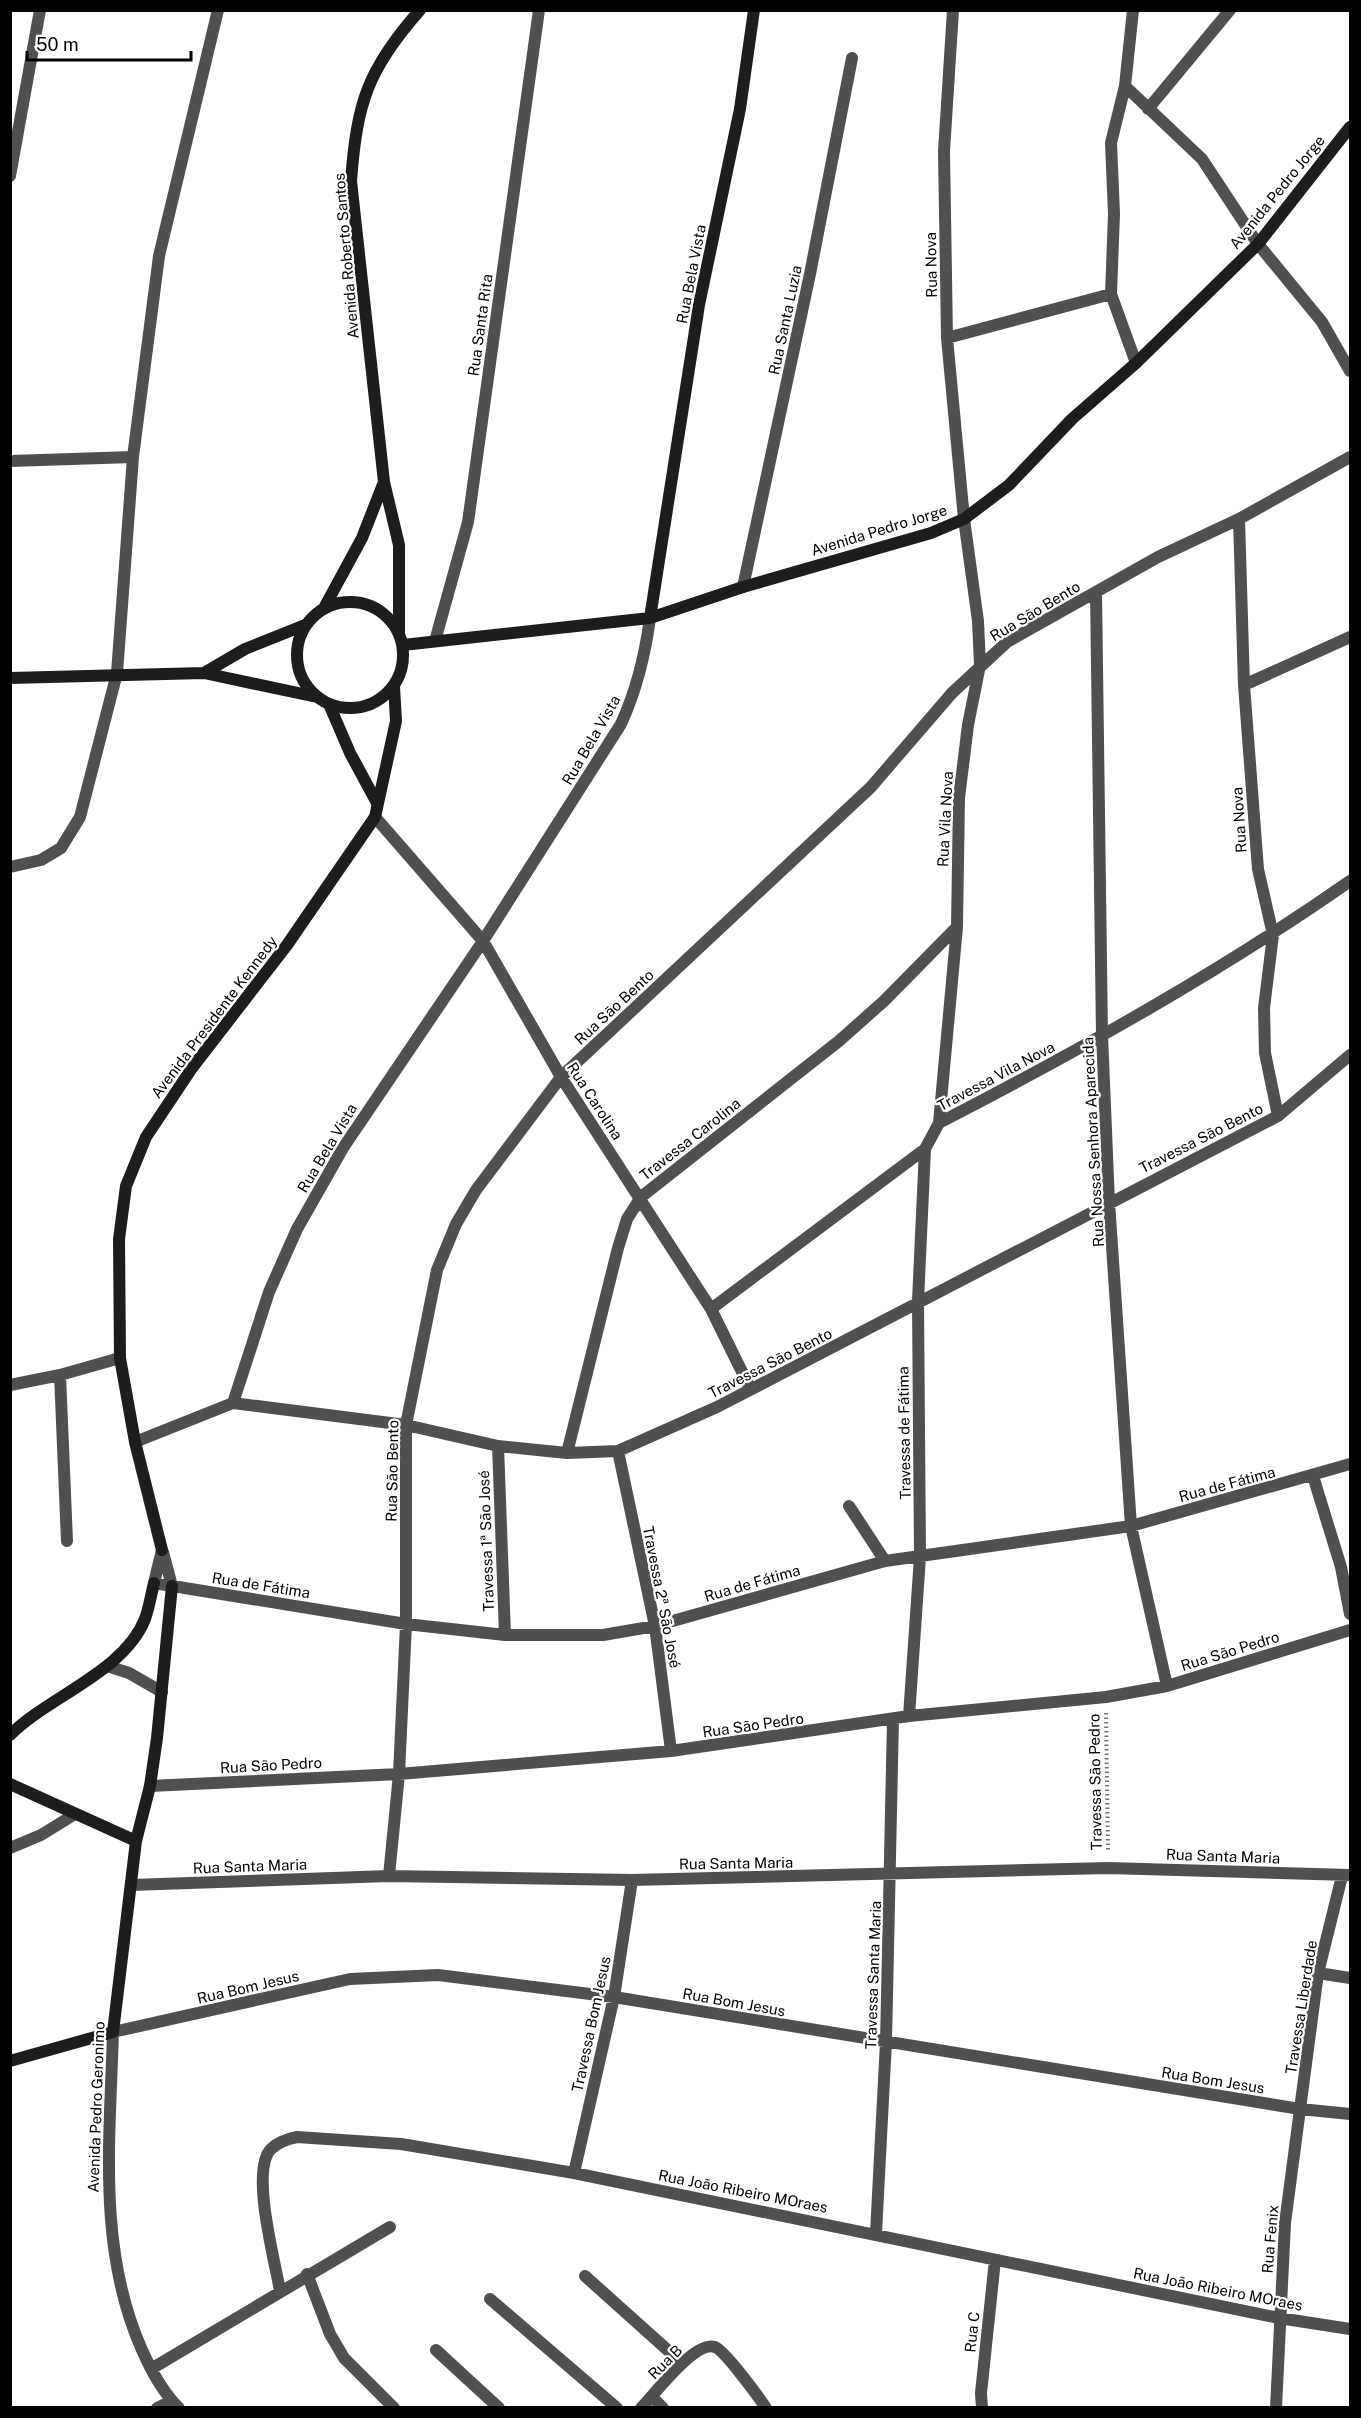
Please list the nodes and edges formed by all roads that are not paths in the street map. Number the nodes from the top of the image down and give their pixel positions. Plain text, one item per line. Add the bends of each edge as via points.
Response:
1 (40, 10) edge
2 (420, 10) edge
3 (539, 10) edge
4 (754, 10) edge
5 (953, 10) edge
6 (1134, 10) edge
7 (1230, 10) edge
8 (213, 12) edge
9 (852, 58) dead end
10 (1125, 86) junction
11 (1148, 109) junction
12 (1350, 127) edge
13 (10, 176) edge
14 (1258, 244) junction
15 (1111, 294) junction
16 (947, 338) junction
17 (1136, 363) junction
18 (1350, 371) edge
19 (1350, 457) edge
20 (133, 458) junction
21 (10, 461) edge
22 (384, 482) junction
23 (964, 519) junction
24 (1239, 519) junction
25 (743, 587) junction
26 (1096, 592) junction
27 (324, 608) junction
28 (650, 618) junction
29 (305, 625) junction
30 (399, 632) junction
31 (1350, 637) edge
32 (435, 640) junction
33 (403, 645) junction
34 (980, 665) junction
35 (204, 673) junction
36 (117, 674) junction
37 (10, 678) edge
38 (1244, 685) junction
39 (394, 686) junction
40 (317, 697) junction
41 (328, 704) junction
42 (377, 803) junction
43 (375, 817) junction
44 (10, 867) edge
45 (1350, 881) edge
46 (957, 927) junction
47 (1273, 935) junction
48 (483, 941) junction
49 (1102, 1035) junction
50 (1350, 1055) edge
51 (561, 1077) junction
52 (1278, 1116) junction
53 (939, 1123) junction
54 (925, 1149) junction
55 (641, 1197) junction
56 (1109, 1202) junction
57 (918, 1301) junction
58 (711, 1309) junction
59 (120, 1358) junction
60 (60, 1375) junction
61 (10, 1385) edge
62 (750, 1388) junction
63 (233, 1403) junction
64 (406, 1425) junction
65 (135, 1442) junction
66 (498, 1446) junction
67 (618, 1451) junction
68 (567, 1453) junction
69 (1350, 1464) edge
70 (1313, 1476) junction
71 (849, 1506) dead end
72 (1131, 1526) junction
73 (67, 1541) dead end
74 (162, 1550) junction
75 (920, 1557) junction
76 (885, 1561) junction
77 (154, 1583) junction
78 (172, 1586) junction
79 (1350, 1614) edge
80 (406, 1624) junction
81 (655, 1626) junction
82 (1350, 1630) edge
83 (505, 1635) junction
84 (107, 1666) junction
85 (1167, 1686) junction
86 (162, 1692) junction
87 (909, 1716) junction
88 (893, 1719) junction
89 (10, 1735) edge
90 (671, 1751) junction
91 (399, 1774) junction
92 (10, 1784) edge
93 (150, 1786) junction
94 (75, 1814) junction
95 (136, 1841) junction
96 (10, 1848) edge
97 (891, 1874) junction
98 (389, 1876) junction
99 (1346, 1876) edge
100 (632, 1880) junction
101 (131, 1885) junction
102 (1318, 1973) junction
103 (1350, 1978) edge
104 (614, 1997) junction
105 (113, 2032) junction
106 (886, 2042) junction
107 (10, 2061) edge
108 (1300, 2109) junction
109 (1350, 2114) edge
110 (574, 2173) junction
111 (390, 2227) dead end
112 (876, 2233) junction
113 (995, 2260) junction
114 (308, 2274) junction
115 (585, 2277) dead end
116 (280, 2291) junction
117 (490, 2299) dead end
118 (1279, 2318) junction
119 (1350, 2329) edge
120 (436, 2350) dead end
121 (682, 2363) junction
122 (151, 2370) junction
123 (652, 2397) junction
124 (175, 2404) edge
125 (157, 2408) edge
126 (394, 2408) edge
127 (499, 2408) edge
128 (617, 2408) edge
129 (641, 2408) edge
130 (663, 2408) edge
131 (766, 2408) edge
132 (982, 2408) edge
133 (1276, 2408) edge

1 - 13 street
2 - 22 street, Avenida Roberto Santos via 393,41 364,93 355,132 351,181
3 - 32 street, Rua Santa Rita via 468,522
4 - 28 street, Rua Bela Vista via 740,109 699,305
5 - 16 street, Rua Nova via 944,151
6 - 10 street
7 - 11 street
8 - 20 street via 159,256
9 - 25 street, Rua Santa Luzia
10 - 11 street
10 - 15 street via 1112,143
11 - 14 street via 1202,159
12 - 14 street, Avenida Pedro Jorge
14 - 17 street, Avenida Pedro Jorge
14 - 18 street via 1322,322
15 - 16 street
15 - 17 street
16 - 23 street, Rua Nova
17 - 23 street, Avenida Pedro Jorge via 1072,419 1009,485
19 - 24 street, Rua São Bento
20 - 21 street
20 - 36 street
22 - 27 street, Avenida Roberto Santos via 362,538
22 - 30 street, Avenida Roberto Santos via 399,545
23 - 25 street, Avenida Pedro Jorge via 931,533
23 - 34 street, Rua Vila Nova
24 - 26 street, Rua São Bento
24 - 38 street, Rua Nova
25 - 28 street, Avenida Pedro Jorge
26 - 34 street, Rua São Bento via 1007,642
26 - 49 street, Rua Nossa Senhora Aparecida
27 - 29 street
27 - 30 street, Avenida Presidente Kennedy via 345,602 367,604 386,615
28 - 32 street, Avenida Pedro Jorge
28 - 48 street, Rua Bela Vista via 637,688 621,724
29 - 35 street via 246,649
29 - 40 street via 296,650 300,676
30 - 33 street, Avenida Presidente Kennedy
31 - 38 street
32 - 33 street, Avenida Pedro Jorge
33 - 39 street, Avenida Presidente Kennedy via 401,673
34 - 46 street, Rua Vila Nova via 959,798
34 - 51 street, Rua São Bento via 871,787
35 - 36 street
35 - 40 street
36 - 37 street
36 - 44 street via 80,817 61,848 41,860
38 - 47 street, Rua Nova via 1258,869
39 - 41 street via 376,702 352,709
39 - 42 street, Avenida Presidente Kennedy via 396,721
40 - 41 street
41 - 42 street
42 - 43 street, Avenida Presidente Kennedy
43 - 48 street, Rua Carolina
43 - 59 street, Avenida Presidente Kennedy via 146,1137 126,1186 119,1239
45 - 47 street, Travessa Vila Nova
46 - 53 street, Rua Vila Nova
46 - 55 street, Travessa Carolina via 839,1041
47 - 49 street, Travessa Vila Nova
47 - 52 street, Rua Nova via 1264,1019 1265,1053
48 - 51 street, Rua Carolina
48 - 63 street, Rua Bela Vista via 343,1148 297,1228 269,1292
49 - 53 street, Travessa Vila Nova
49 - 56 street, Rua Nossa Senhora Aparecida
50 - 52 street, Travessa São Bento
51 - 55 street, Rua Carolina
51 - 64 street, Rua São Bento via 476,1190 456,1224 437,1270
52 - 56 street, Travessa São Bento
53 - 54 street, Travessa Vila Nova
54 - 57 street, Travessa de Fátima
54 - 58 street, Travessa Vila Nova
55 - 58 street, Rua Carolina
55 - 68 street, Travessa Carolina via 627,1219 618,1248
56 - 57 street, Travessa São Bento
56 - 72 street, Rua Nossa Senhora Aparecida
57 - 62 street, Travessa São Bento
57 - 75 street, Travessa de Fátima
58 - 62 street, Rua Carolina
59 - 60 street
59 - 65 street, Avenida Presidente Kennedy
60 - 61 street
60 - 73 street
62 - 67 street, Travessa São Bento
63 - 64 street, Travessa São Bento
63 - 65 street
64 - 66 street, Travessa São Bento
64 - 80 street, Rua São Bento
65 - 74 street, Avenida Presidente Kennedy
66 - 68 street, Travessa São Bento
66 - 83 street, Travessa 1ª São José
67 - 68 street, Travessa São Bento
67 - 81 street, Travessa 2ª São José
69 - 70 street, Rua de Fátima
70 - 72 street, Rua de Fátima
70 - 79 street via 1341,1567
71 - 76 street
72 - 75 street, Rua de Fátima
72 - 85 street, Rua Nossa Senhora Aparecida
74 - 77 street, Avenida Presidente Kennedy
74 - 78 street, Avenida Presidente Kennedy
75 - 76 street, Rua de Fátima
75 - 87 street, Travessa de Fátima
76 - 81 street, Rua de Fátima
77 - 78 street, Rua de Fátima
77 - 84 street via 145,1620 130,1643
78 - 80 street, Rua de Fátima
78 - 86 street, Avenida Pedro Geronimo
80 - 83 street, Rua de Fátima
80 - 91 street, Rua São Bento
81 - 83 street, Rua de Fátima via 603,1635
81 - 90 street, Travessa 2ª São José
82 - 85 street, Rua São Pedro
84 - 86 street via 129,1672
84 - 89 street via 27,1719
85 - 87 street, Rua São Pedro via 1106,1697
86 - 93 street, Avenida Pedro Geronimo
87 - 88 street, Rua São Pedro
88 - 90 street, Rua São Pedro
88 - 97 street, Travessa Santa Maria
90 - 91 street, Rua São Pedro
91 - 93 street, Rua São Pedro
91 - 98 street, Rua São Bento
92 - 94 street
93 - 95 street, Avenida Pedro Geronimo
94 - 95 street
94 - 96 street
95 - 101 street, Avenida Pedro Geronimo
97 - 99 street, Rua Santa Maria via 1108,1868
97 - 100 street, Rua Santa Maria
97 - 106 street, Travessa Santa Maria
98 - 100 street, Rua Santa Maria
98 - 101 street, Rua Santa Maria
99 - 102 street, Travessa Liberdade
100 - 104 street, Travessa Bom Jesus
101 - 105 street, Avenida Pedro Geronimo
102 - 103 street
102 - 108 street, Travessa Liberdade
104 - 105 street, Rua Bom Jesus via 438,1975 350,1979
104 - 106 street, Rua Bom Jesus
104 - 110 street, Travessa Bom Jesus
105 - 107 street
105 - 122 street, Avenida Pedro Geronimo via 108,2202 116,2269 131,2326
106 - 108 street, Rua Bom Jesus
106 - 112 street, Travessa Santa Maria
108 - 109 street, Rua Bom Jesus
108 - 118 street, Rua Fenix via 1285,2223
110 - 112 street, Rua João Ribeiro MOraes
110 - 116 street, Rua João Ribeiro MOraes via 401,2144 297,2137 283,2140 270,2150 262,2183
111 - 114 street
112 - 113 street, Rua João Ribeiro MOraes
113 - 118 street, Rua João Ribeiro MOraes
113 - 132 street, Rua C
114 - 116 street
114 - 126 street via 330,2334 344,2358
115 - 121 street
116 - 122 street
117 - 128 street
118 - 119 street, Rua João Ribeiro MOraes
118 - 133 street, Rua Fenix
120 - 127 street
121 - 123 street, Rua B
121 - 131 street, Rua B via 702,2348 715,2347
122 - 124 street, Avenida Pedro Geronimo
123 - 129 street, Rua B
123 - 130 street
124 - 125 street

